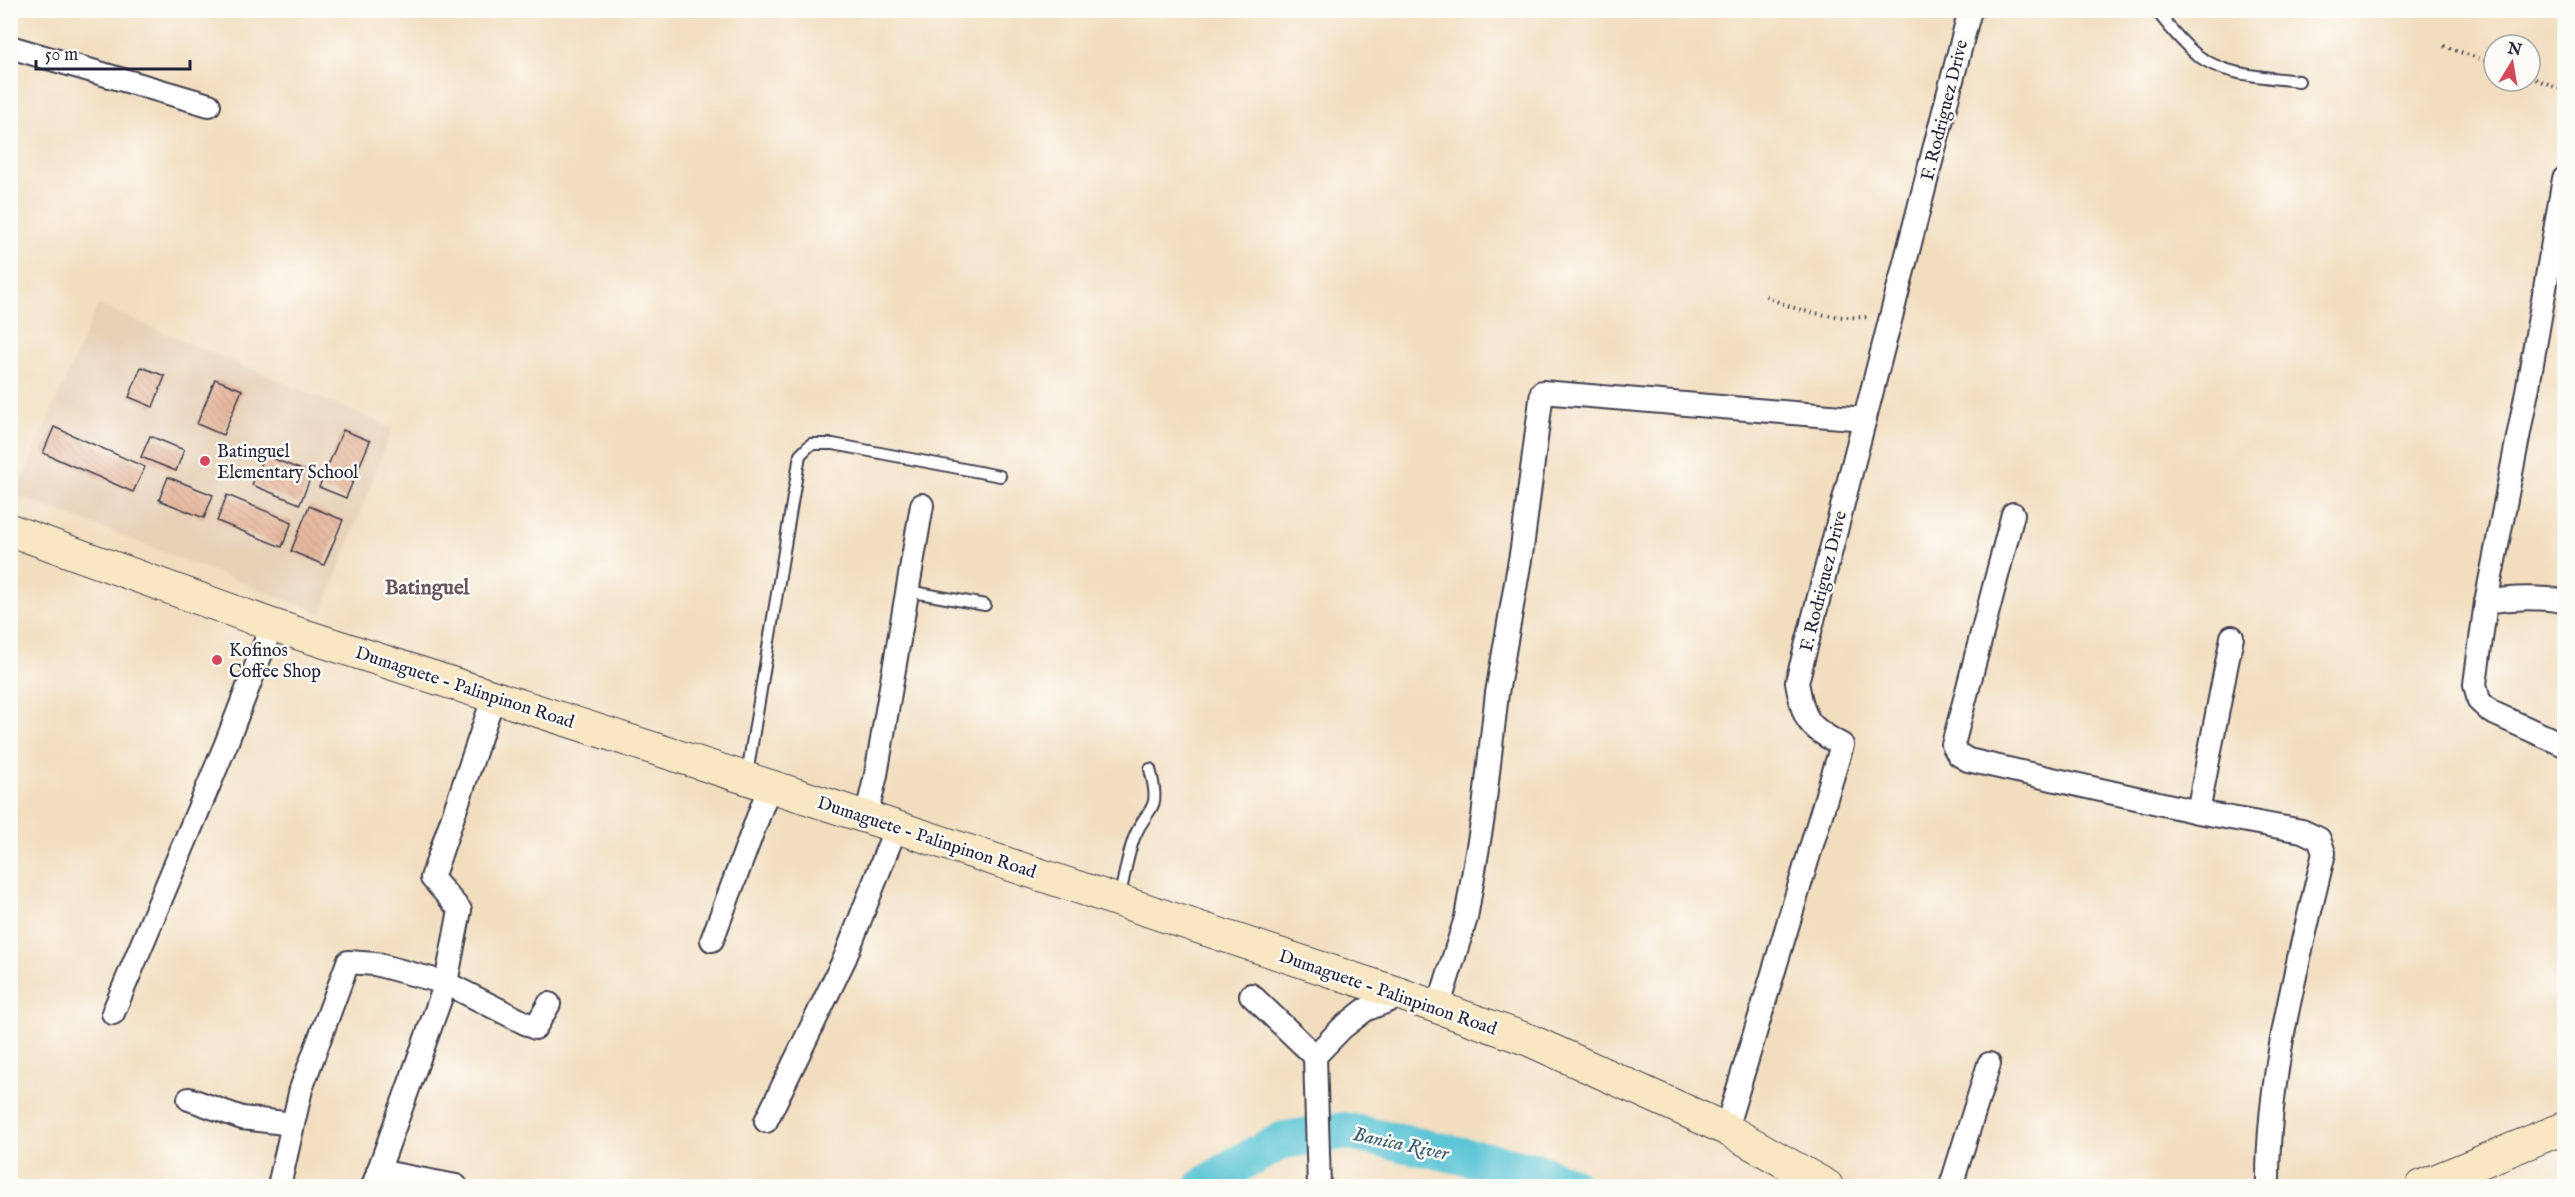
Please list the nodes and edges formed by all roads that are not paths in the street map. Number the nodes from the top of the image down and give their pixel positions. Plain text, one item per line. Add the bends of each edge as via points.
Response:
1 (1970, 10) edge
2 (2156, 10) edge
3 (10, 46) edge
4 (2299, 81) dead end
5 (209, 105) dead end
6 (2565, 179) edge
7 (1864, 418) junction
8 (999, 476) dead end
9 (921, 505) dead end
10 (2013, 514) dead end
11 (10, 530) edge
12 (908, 591) junction
13 (2565, 601) edge
14 (2486, 602) junction
15 (986, 605) dead end
16 (272, 625) junction
17 (2232, 637) dead end
18 (494, 696) junction
19 (2565, 745) edge
20 (1150, 769) dead end
21 (758, 782) junction
22 (2199, 812) junction
23 (866, 817) junction
24 (896, 827) junction
25 (1118, 900) junction
26 (712, 939) dead end
27 (446, 983) junction
28 (1251, 995) dead end
29 (1403, 995) junction
30 (549, 1004) dead end
31 (1438, 1008) junction
32 (113, 1013) dead end
33 (1316, 1056) junction
34 (1989, 1064) dead end
35 (189, 1099) dead end
36 (766, 1122) dead end
37 (293, 1124) junction
38 (2565, 1128) edge
39 (1726, 1129) junction
40 (376, 1179) edge
41 (279, 1186) edge
42 (456, 1186) edge
43 (1319, 1186) edge
44 (1827, 1186) edge
45 (1951, 1186) edge
46 (2268, 1186) edge
47 (2422, 1186) edge

1 - 7 street, F. Rodriguez Drive
2 - 4 lane via 2199,57 2250,75
3 - 5 street
6 - 14 street
7 - 31 street via 1542,392 1466,918
7 - 39 street, F. Rodriguez Drive via 1797,682 1802,714 1822,734 1842,745
8 - 21 lane via 832,444 811,444 800,455
9 - 12 street
10 - 22 street via 1953,745 1958,754 1968,760
11 - 16 main road, Dumaguete - Palinpinon Road
12 - 15 lane
12 - 23 street
13 - 14 street via 2513,597
14 - 19 street via 2476,667 2479,700 2491,712
16 - 18 main road, Dumaguete - Palinpinon Road
16 - 32 street
17 - 22 street
18 - 21 main road, Dumaguete - Palinpinon Road
18 - 27 street via 432,878 460,910
20 - 25 lane via 1157,794 1151,812 1134,838
21 - 23 main road, Dumaguete - Palinpinon Road
21 - 26 street
22 - 46 street via 2302,831 2319,839 2324,853 2283,1023 2267,1145
23 - 24 main road, Dumaguete - Palinpinon Road
24 - 25 main road, Dumaguete - Palinpinon Road
24 - 36 street via 845,958
25 - 29 main road, Dumaguete - Palinpinon Road
27 - 30 street via 535,1028
27 - 37 street via 375,964 348,962 301,1089
27 - 40 street
28 - 33 street
29 - 31 main road, Dumaguete - Palinpinon Road
29 - 33 street via 1365,1010
31 - 39 main road, Dumaguete - Palinpinon Road via 1529,1040
33 - 43 street
34 - 45 street
35 - 37 street via 242,1118
37 - 41 street
38 - 47 main road
39 - 44 main road, Dumaguete - Palinpinon Road
40 - 42 street

